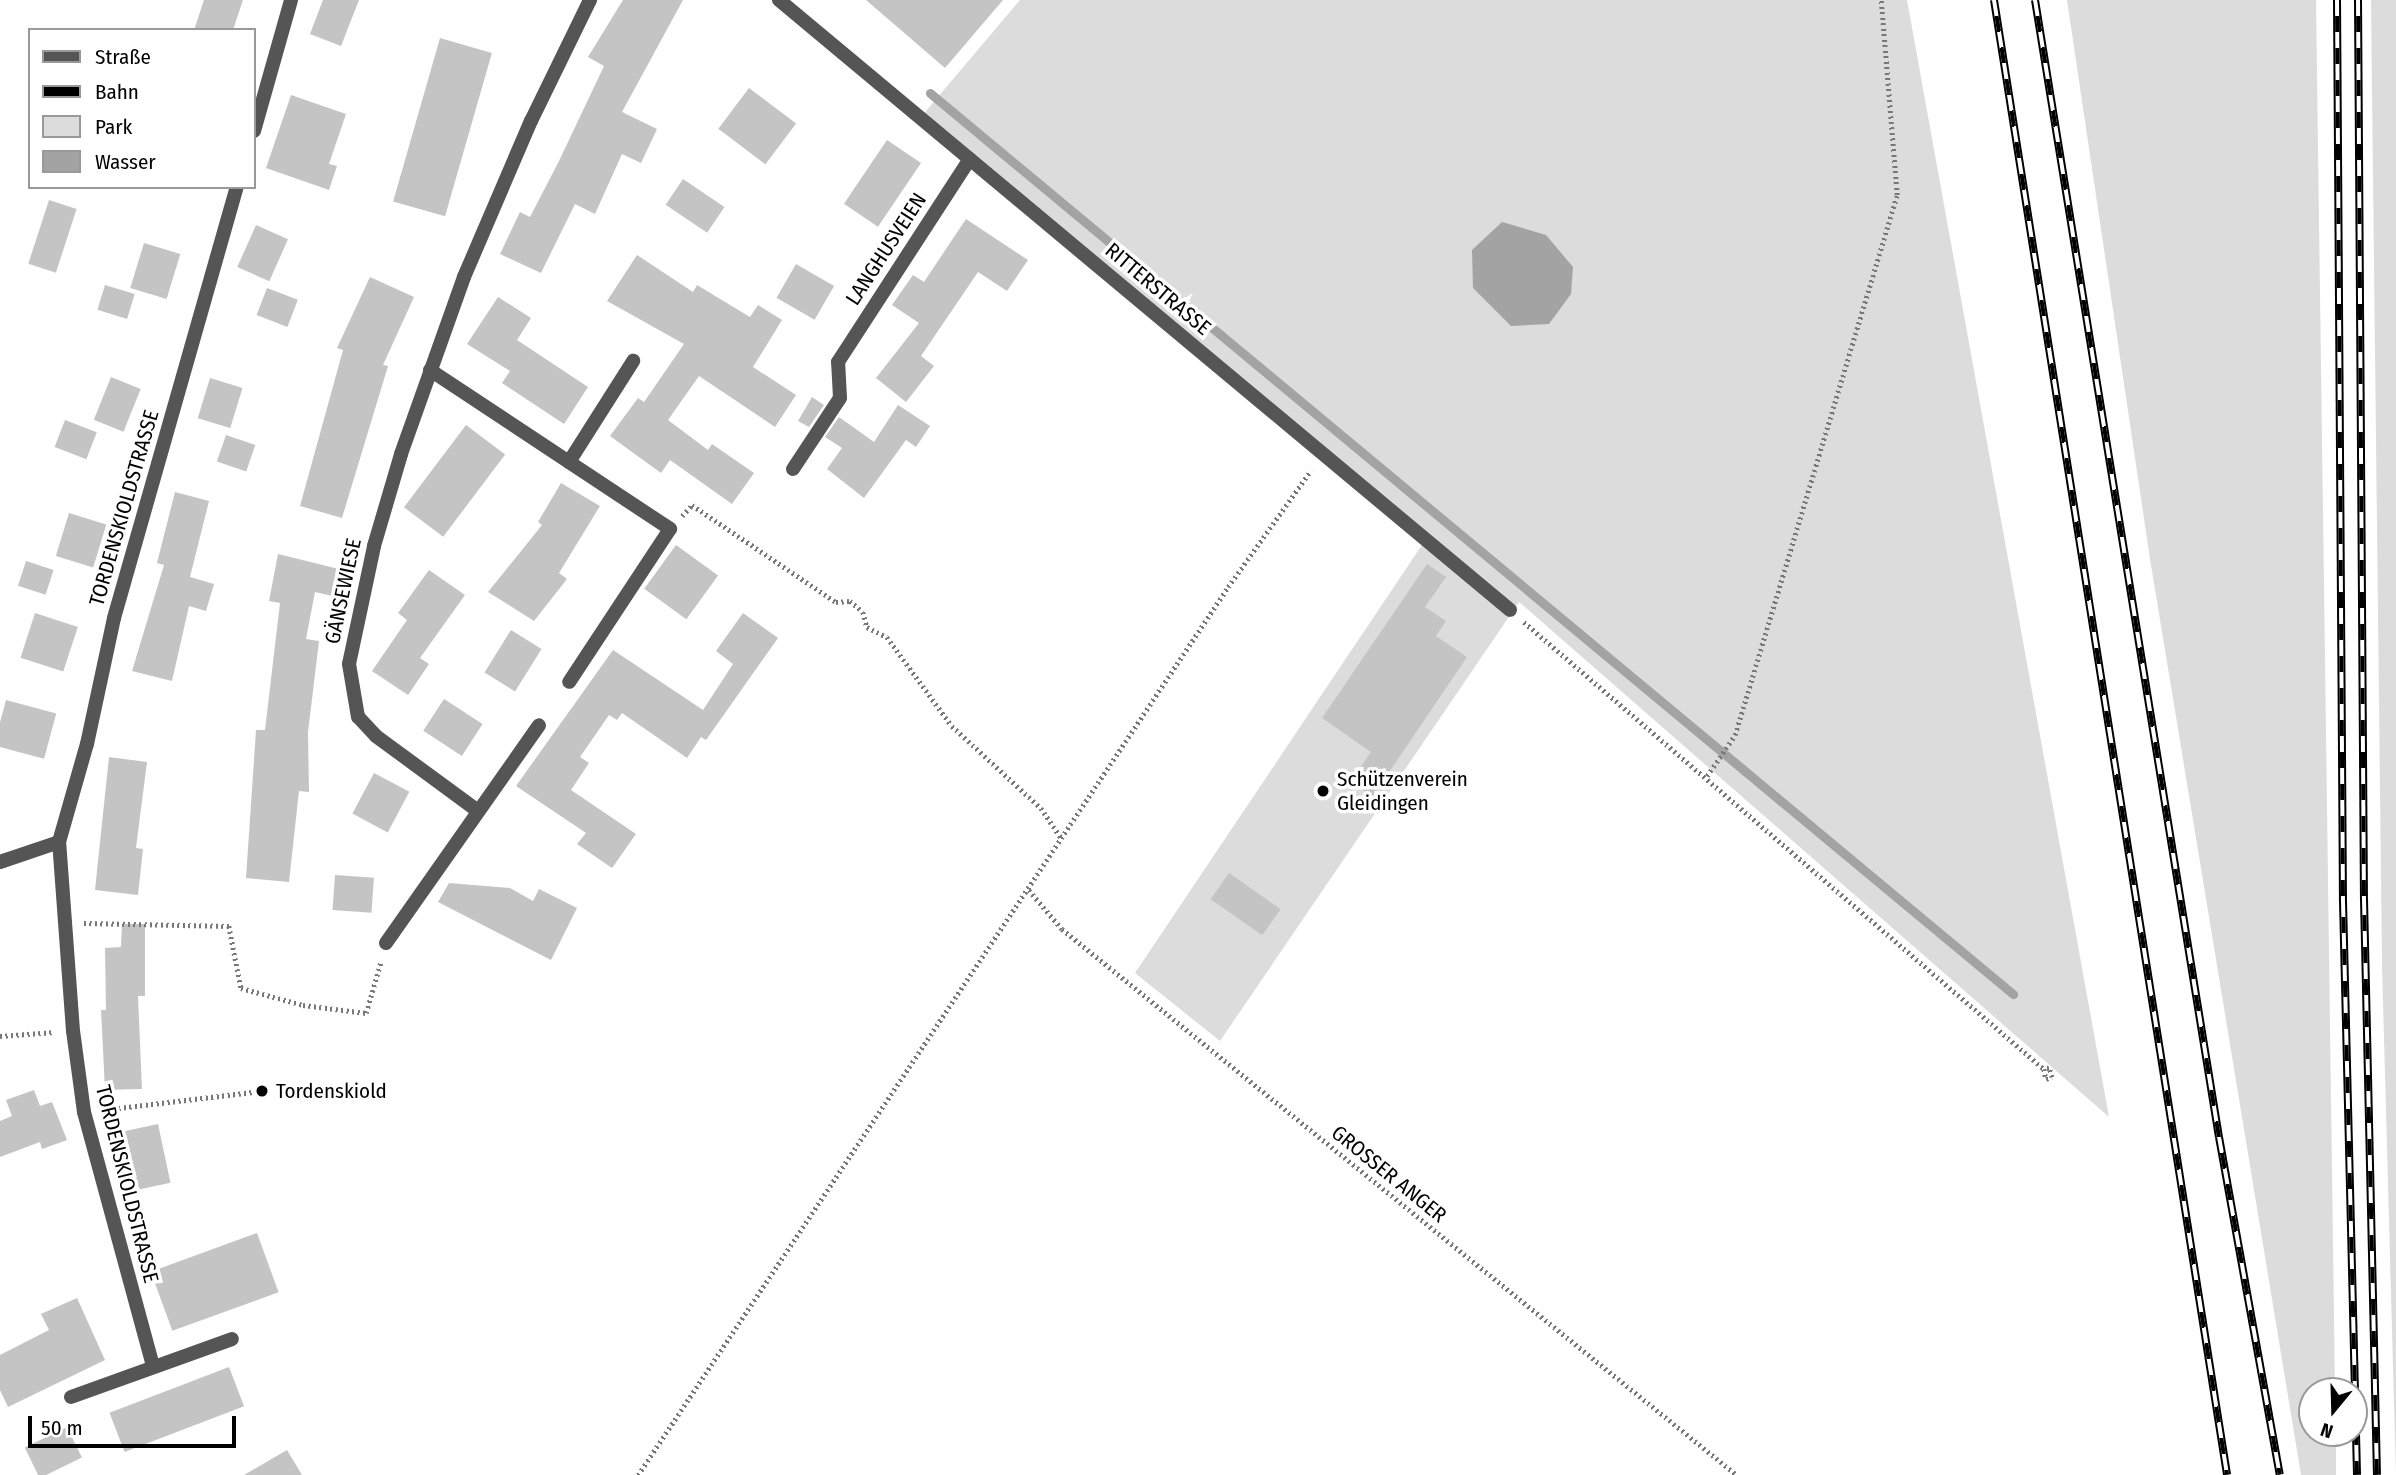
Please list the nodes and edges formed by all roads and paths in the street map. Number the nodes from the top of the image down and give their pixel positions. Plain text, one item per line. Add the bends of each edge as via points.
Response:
1 (291, 0) edge
2 (590, 0) edge
3 (779, 0) edge
4 (1881, 0) edge
5 (256, 124) edge
6 (970, 159) junction
7 (236, 189) edge
8 (633, 361) dead end
9 (430, 370) junction
10 (1321, 455) junction
11 (569, 462) junction
12 (793, 469) dead end
13 (670, 529) junction
14 (1510, 610) joint
15 (569, 682) dead end
16 (539, 725) dead end
17 (1707, 776) junction
18 (478, 811) junction
19 (1061, 838) junction
20 (59, 842) junction
21 (0, 862) edge
22 (1029, 890) junction
23 (65, 924) junction
24 (386, 943) joint
25 (73, 1031) junction
26 (0, 1036) edge
27 (2044, 1069) dead end
28 (262, 1091) dead end
29 (84, 1112) junction
30 (232, 1339) dead end
31 (153, 1366) junction
32 (71, 1397) dead end
33 (638, 1475) edge
34 (1737, 1475) edge

1 - 5 street
2 - 9 street, GÄNSEWIESE via 510,169
3 - 6 street, RITTERSTRASSE
4 - 17 path via 1898,195 1735,735
6 - 10 street, RITTERSTRASSE
6 - 12 street, LANGHUSVEIEN via 838,362 840,398
7 - 20 street, TORDENSKIOLDSTRASSE via 114,618 87,744
8 - 11 street
9 - 11 street
9 - 18 street, GÄNSEWIESE via 374,546 349,663 358,717 376,736
10 - 14 street, RITTERSTRASSE
10 - 19 path
11 - 13 street
13 - 15 street
13 - 19 path via 692,505 835,602 850,601 863,612 867,627 887,637 951,726 1041,808
14 - 17 path
16 - 18 street
17 - 27 path
18 - 24 street
19 - 22 path
20 - 21 street
20 - 23 street, TORDENSKIOLDSTRASSE
22 - 33 path
22 - 34 path, GROSSER ANGER via 1062,929
23 - 24 path via 229,926 241,988 303,1005 366,1013
23 - 25 street, TORDENSKIOLDSTRASSE
25 - 26 path
25 - 29 street, TORDENSKIOLDSTRASSE
28 - 29 path
29 - 31 street, TORDENSKIOLDSTRASSE
30 - 31 street
31 - 32 street

